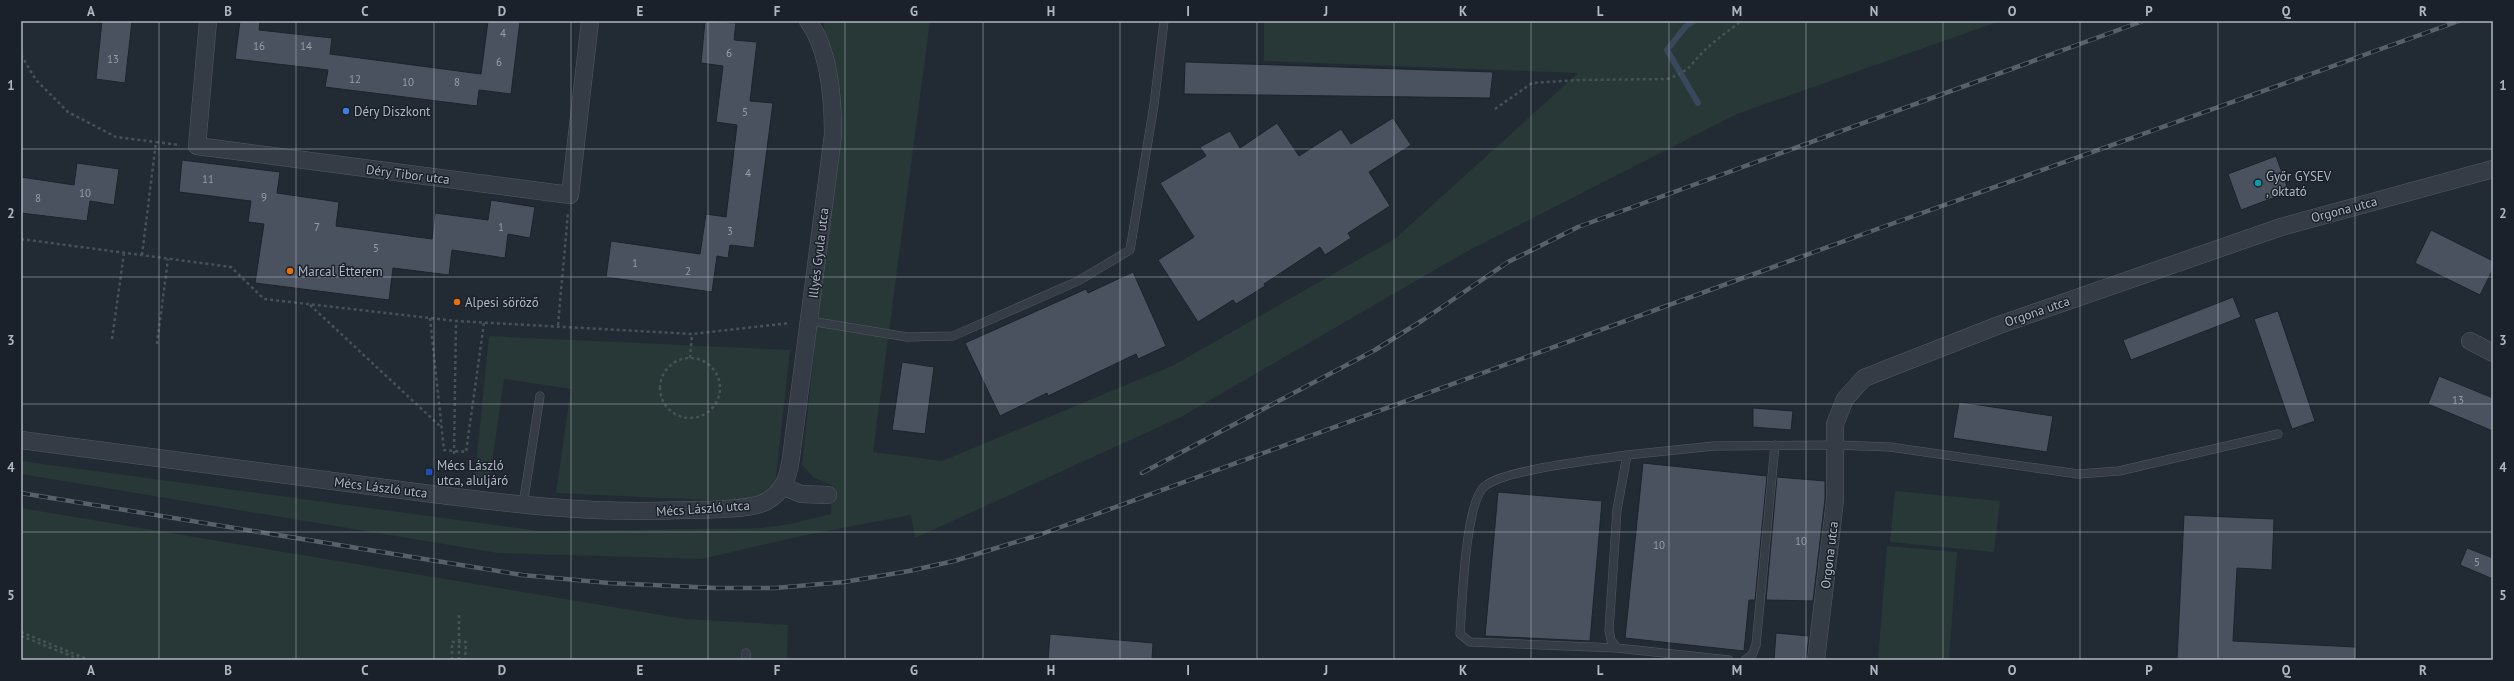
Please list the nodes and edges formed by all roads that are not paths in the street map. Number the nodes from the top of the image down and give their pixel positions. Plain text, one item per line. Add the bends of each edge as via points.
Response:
1 (208, 21) edge
2 (590, 21) edge
3 (808, 21) edge
4 (1164, 21) edge
5 (2493, 169) edge
6 (810, 321) junction
7 (2470, 341) dead end
8 (2493, 353) edge
9 (540, 396) dead end
10 (2278, 434) dead end
11 (21, 440) edge
12 (1775, 445) junction
13 (1835, 445) junction
14 (1627, 455) junction
15 (784, 487) junction
16 (828, 495) dead end
17 (523, 505) junction
18 (1617, 648) junction
19 (1729, 660) edge
20 (1745, 660) edge
21 (1816, 660) edge

1 - 2 street, Déry Tibor utca via 197,146 570,195
3 - 6 street, Illyés Gyula utca via 827,68 833,103 833,135
4 - 6 lane via 1154,106 1130,250 1078,281 953,336 907,337
5 - 13 street, Orgona utca via 2281,227 1999,325 1864,378 1845,398 1835,424
6 - 15 street, Illyés Gyula utca via 791,458
7 - 8 street
9 - 17 lane
10 - 13 lane via 2119,471 2078,474 1890,447
11 - 17 street, Mécs László utca
12 - 13 lane
12 - 14 lane via 1714,446
12 - 20 lane via 1756,645 1752,655
13 - 21 street, Orgona utca via 1836,500
14 - 18 lane via 1617,510 1609,630 1611,640
14 - 18 lane via 1506,476 1485,486 1478,495 1468,534 1460,634 1470,642
15 - 16 street via 801,494
15 - 17 street, Mécs László utca via 774,498 761,504 715,509 616,511
18 - 19 lane

